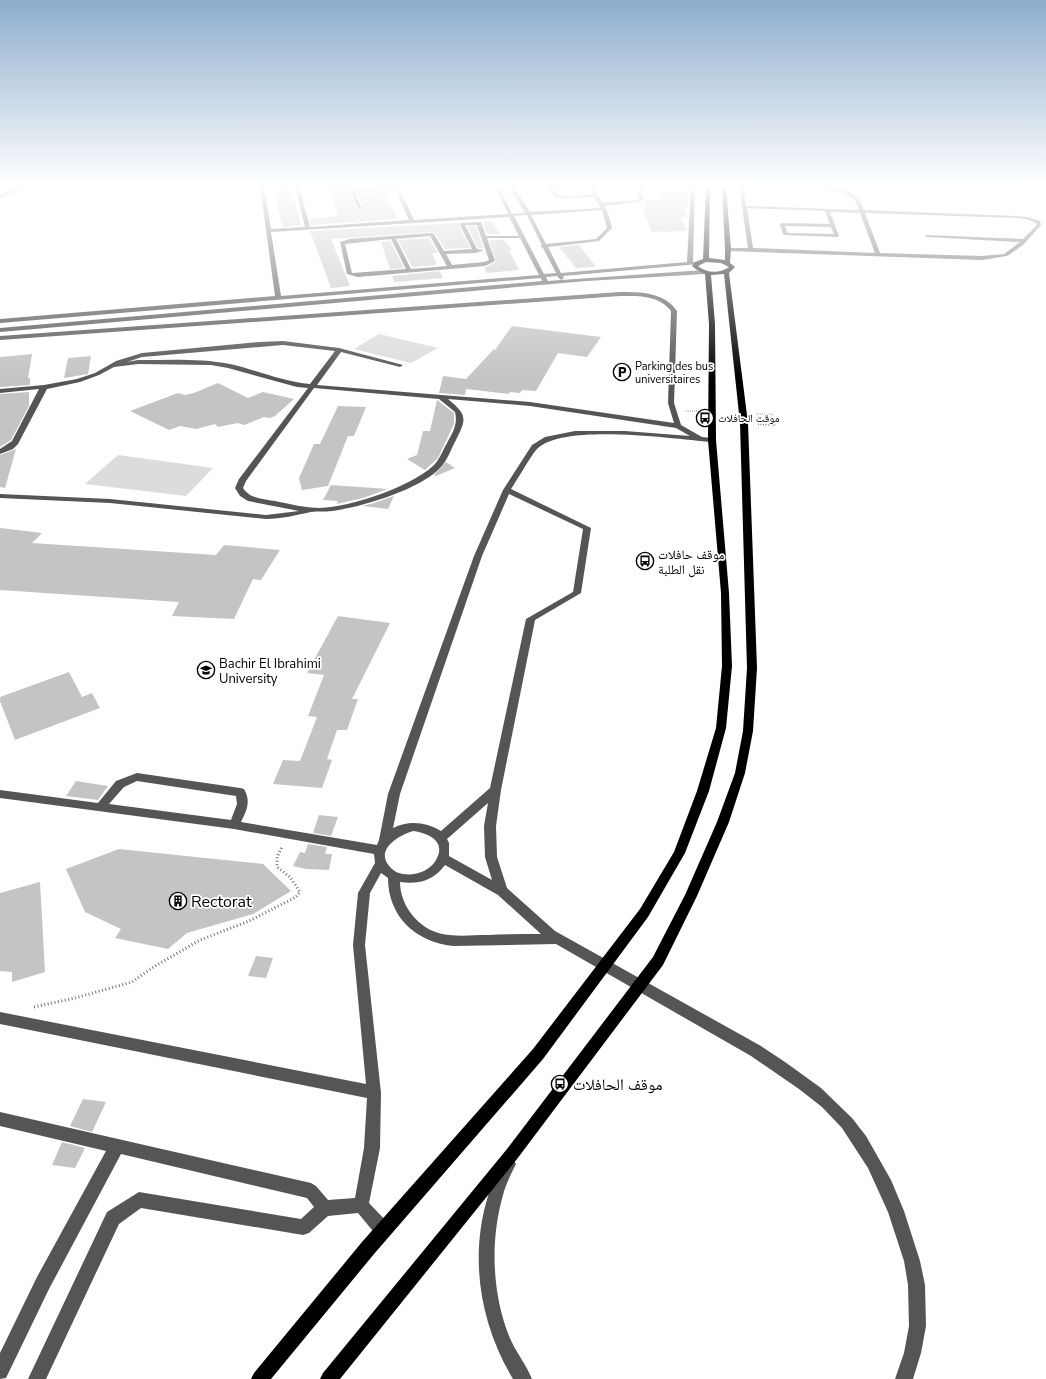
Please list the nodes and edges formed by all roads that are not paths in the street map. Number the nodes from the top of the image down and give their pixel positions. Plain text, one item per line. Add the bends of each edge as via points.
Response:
1 (272, 250) edge
2 (344, 250) edge
3 (399, 250) edge
4 (441, 250) edge
5 (484, 250) edge
6 (488, 250) edge
7 (530, 250) edge
8 (545, 250) edge
9 (690, 250) edge
10 (706, 250) edge
11 (728, 250) edge
12 (762, 250) edge
13 (877, 250) edge
14 (1012, 250) edge
15 (476, 251) joint
16 (443, 253) junction
17 (878, 254) junction
18 (706, 260) junction
19 (690, 263) junction
20 (697, 263) junction
21 (450, 267) junction
22 (726, 267) junction
23 (409, 270) junction
24 (706, 272) junction
25 (559, 274) junction
26 (543, 275) junction
27 (563, 282) junction
28 (546, 283) junction
29 (278, 297) junction
30 (0, 321) edge
31 (0, 330) edge
32 (0, 338) edge
33 (339, 350) junction
34 (114, 364) junction
35 (400, 365) dead end
36 (311, 386) junction
37 (44, 387) junction
38 (0, 391) edge
39 (442, 397) junction
40 (678, 426) junction
41 (706, 440) junction
42 (0, 452) edge
43 (507, 490) junction
44 (0, 496) edge
45 (311, 509) junction
46 (495, 790) junction
47 (0, 794) edge
48 (101, 807) junction
49 (234, 825) junction
50 (441, 838) junction
51 (382, 845) junction
52 (444, 859) junction
53 (381, 862) junction
54 (394, 876) junction
55 (502, 891) junction
56 (555, 937) junction
57 (0, 1018) edge
58 (374, 1093) junction
59 (0, 1119) edge
60 (117, 1146) junction
61 (512, 1154) junction
62 (361, 1205) junction
63 (325, 1208) junction
64 (383, 1230) junction
65 (0, 1372) edge
66 (37, 1379) edge
67 (260, 1379) edge
68 (329, 1379) edge
69 (523, 1379) edge
70 (904, 1379) edge

1 - 29 street
2 - 23 street via 350,274
3 - 23 street
4 - 16 street
5 - 15 street
6 - 21 street via 491,262
7 - 26 street
8 - 25 street
9 - 19 street
10 - 18 main road
11 - 22 main road
12 - 17 street
13 - 17 street
14 - 17 street via 1006,255 982,258
15 - 16 street
16 - 21 street
18 - 20 main road
18 - 22 main road via 717,260
19 - 20 street
19 - 25 street
20 - 24 main road via 695,266
21 - 23 street
22 - 24 main road
22 - 61 main road via 744,423 751,653 748,731 740,773 700,876 658,961
24 - 27 street
24 - 41 main road via 712,324
25 - 26 street
25 - 27 street
26 - 28 street
26 - 29 street
27 - 28 street
28 - 31 street
29 - 30 street
32 - 40 street via 612,295 645,295 666,302 674,311 671,404
33 - 34 street via 283,343 260,344 152,353
33 - 35 street
33 - 36 street
34 - 36 street via 211,363 297,385
34 - 37 street via 84,379
36 - 39 street
36 - 45 street via 239,488 251,499
37 - 38 street
37 - 42 street via 15,442
39 - 40 street via 530,404
39 - 45 street via 458,411 460,424 438,466 423,478 391,491 343,507
40 - 41 street
41 - 43 street via 625,433 575,433 559,436 535,447
41 - 64 main road via 724,593 727,666 721,728 703,791 679,853 644,913 538,1054
43 - 46 street via 587,528 577,594 531,619
43 - 51 street via 478,556 394,794
44 - 45 street via 110,501 266,517 296,515
46 - 50 street
46 - 55 street via 489,842
47 - 48 street
48 - 49 street
48 - 49 street via 116,786 128,778 137,777 240,792 244,803
49 - 51 street
50 - 51 street via 429,829 413,827 397,830
50 - 52 street via 445,850
51 - 53 street
52 - 54 street via 436,870 421,878 404,879
52 - 55 street
53 - 54 street
53 - 58 street via 364,893 359,945
54 - 56 street via 394,892 399,904 415,926 427,934 441,939 471,941
55 - 56 street
56 - 70 street via 763,1055 806,1085 847,1123 876,1168 897,1213 910,1254 918,1308 915,1348
57 - 58 street
58 - 62 street via 372,1148
59 - 60 street
60 - 63 street via 311,1192
60 - 65 street via 43,1283
61 - 68 main road
61 - 69 street via 495,1199 488,1232 486,1259 490,1296 498,1331 506,1351
62 - 63 street
62 - 64 street
63 - 66 street via 303,1227 139,1200 113,1218
64 - 67 main road

